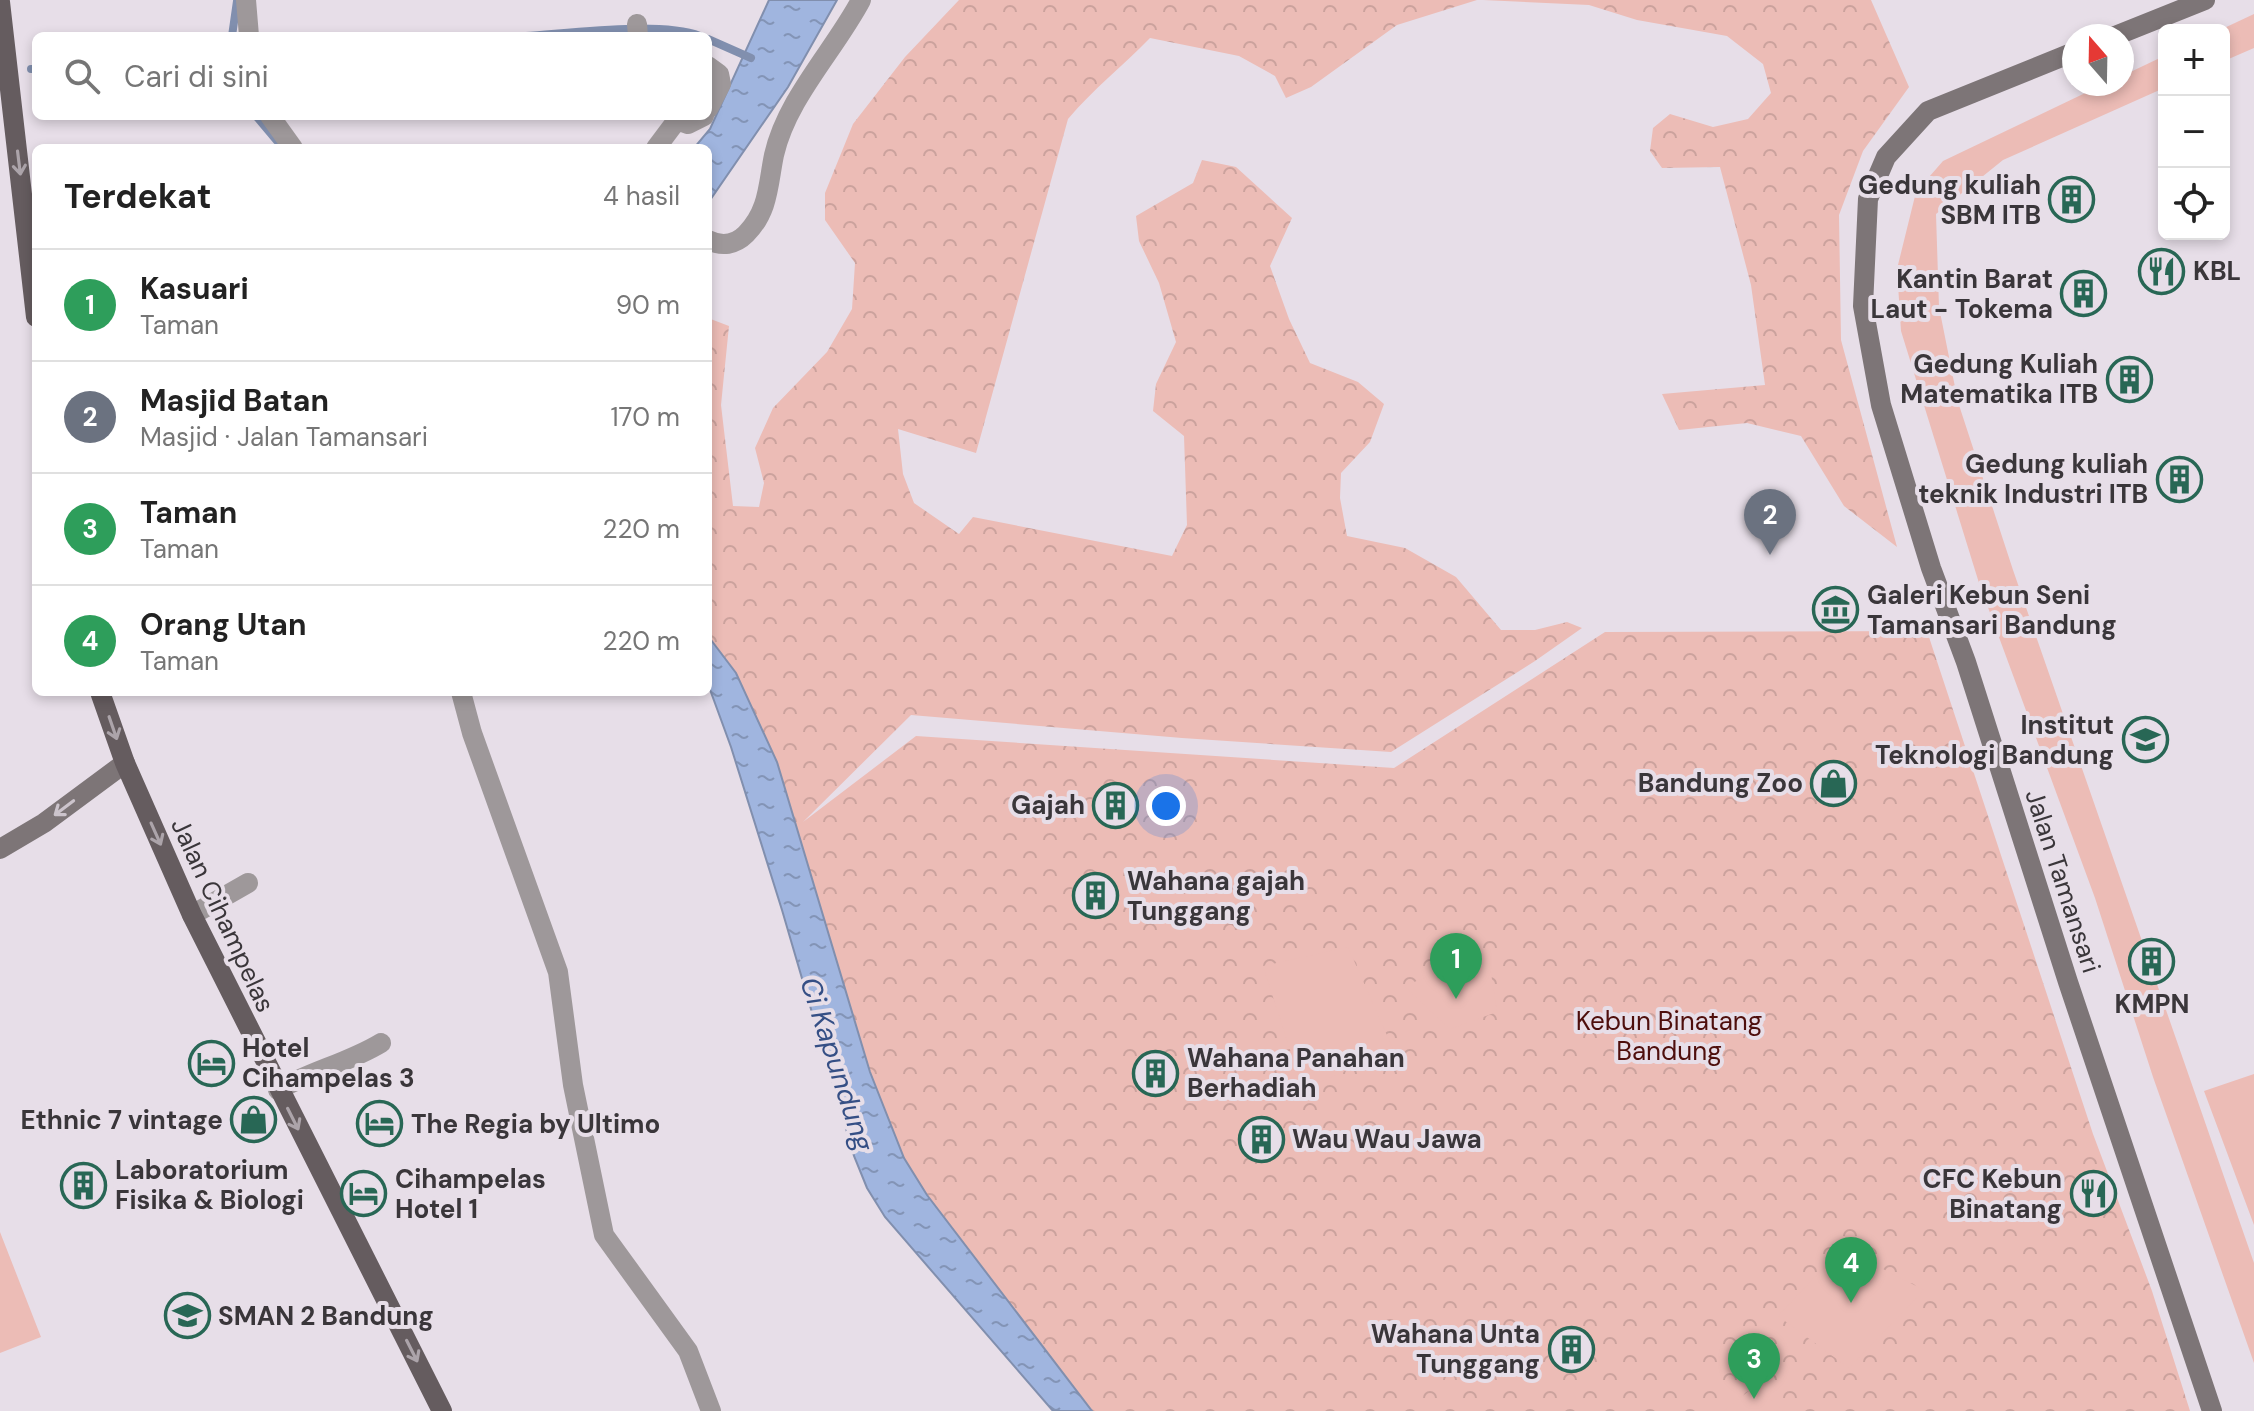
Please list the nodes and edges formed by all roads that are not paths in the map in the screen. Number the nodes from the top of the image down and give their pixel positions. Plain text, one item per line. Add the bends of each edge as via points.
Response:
1 (246, 0) edge
2 (861, 0) edge
3 (2205, 0) edge
4 (0, 2) edge
5 (2134, 28) edge
6 (249, 32) edge
7 (2062, 57) edge
8 (712, 69) edge
9 (712, 101) edge
10 (273, 120) edge
11 (677, 120) edge
12 (677, 120) edge
13 (696, 120) edge
14 (290, 144) edge
15 (659, 144) edge
16 (712, 242) edge
17 (32, 261) edge
18 (101, 696) edge
19 (462, 696) edge
20 (125, 763) junction
21 (0, 849) edge
22 (248, 883) dead end
23 (192, 915) junction
24 (381, 1043) dead end
25 (278, 1090) junction
26 (442, 1411) edge
27 (711, 1411) edge
28 (2212, 1411) edge

1 - 6 street
2 - 16 street via 793,108 774,153 761,215 745,236 728,245
3 - 5 main road
4 -> 17 main road
7 - 28 main road, Jalan Tamansari via 1928,111 1886,157 1868,199 1863,306 1881,405 1931,568
8 - 9 street via 721,84
10 - 14 street
11 - 13 street
12 - 15 street
18 -> 20 main road, Jalan Cihampelas
19 - 27 street via 558,972 573,1085 604,1235 688,1351
20 -> 21 main road
20 -> 23 main road, Jalan Cihampelas
22 - 23 street
23 - 25 main road, Jalan Cihampelas
24 - 25 street
25 -> 26 main road, Jalan Cihampelas

